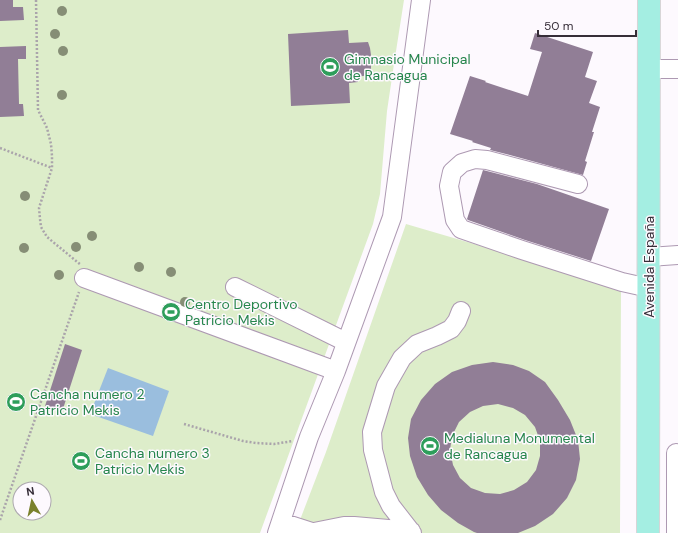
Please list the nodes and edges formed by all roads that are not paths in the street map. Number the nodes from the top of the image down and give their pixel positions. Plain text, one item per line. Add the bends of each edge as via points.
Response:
1 (421, 0) edge
2 (649, 0) edge
3 (649, 69) junction
4 (678, 69) edge
5 (578, 184) dead end
6 (678, 255) edge
7 (649, 257) junction
8 (84, 278) road end
9 (235, 287) dead end
10 (649, 288) junction
11 (461, 311) dead end
12 (346, 342) junction
13 (336, 370) junction
14 (648, 452) junction
15 (677, 452) edge
16 (279, 527) edge
17 (412, 532) edge
18 (315, 533) edge
19 (648, 533) edge
20 (676, 533) edge

1 - 12 street via 392,217
2 - 3 main road, Avenida España
3 - 4 street
3 - 7 main road, Avenida España
5 - 10 street via 475,159 462,163 452,172 449,186 455,220 462,229 622,282
6 - 7 street
7 - 10 main road, Avenida España
8 - 13 street
9 - 12 street
10 - 14 main road, Avenida España
11 - 17 street via 451,329 417,344 402,358 386,386 372,432 373,450 384,492 391,506
12 - 13 street
13 - 16 street
14 - 15 street
14 - 19 main road, Avenida España
15 - 20 street
16 - 18 street
17 - 18 street via 344,526

